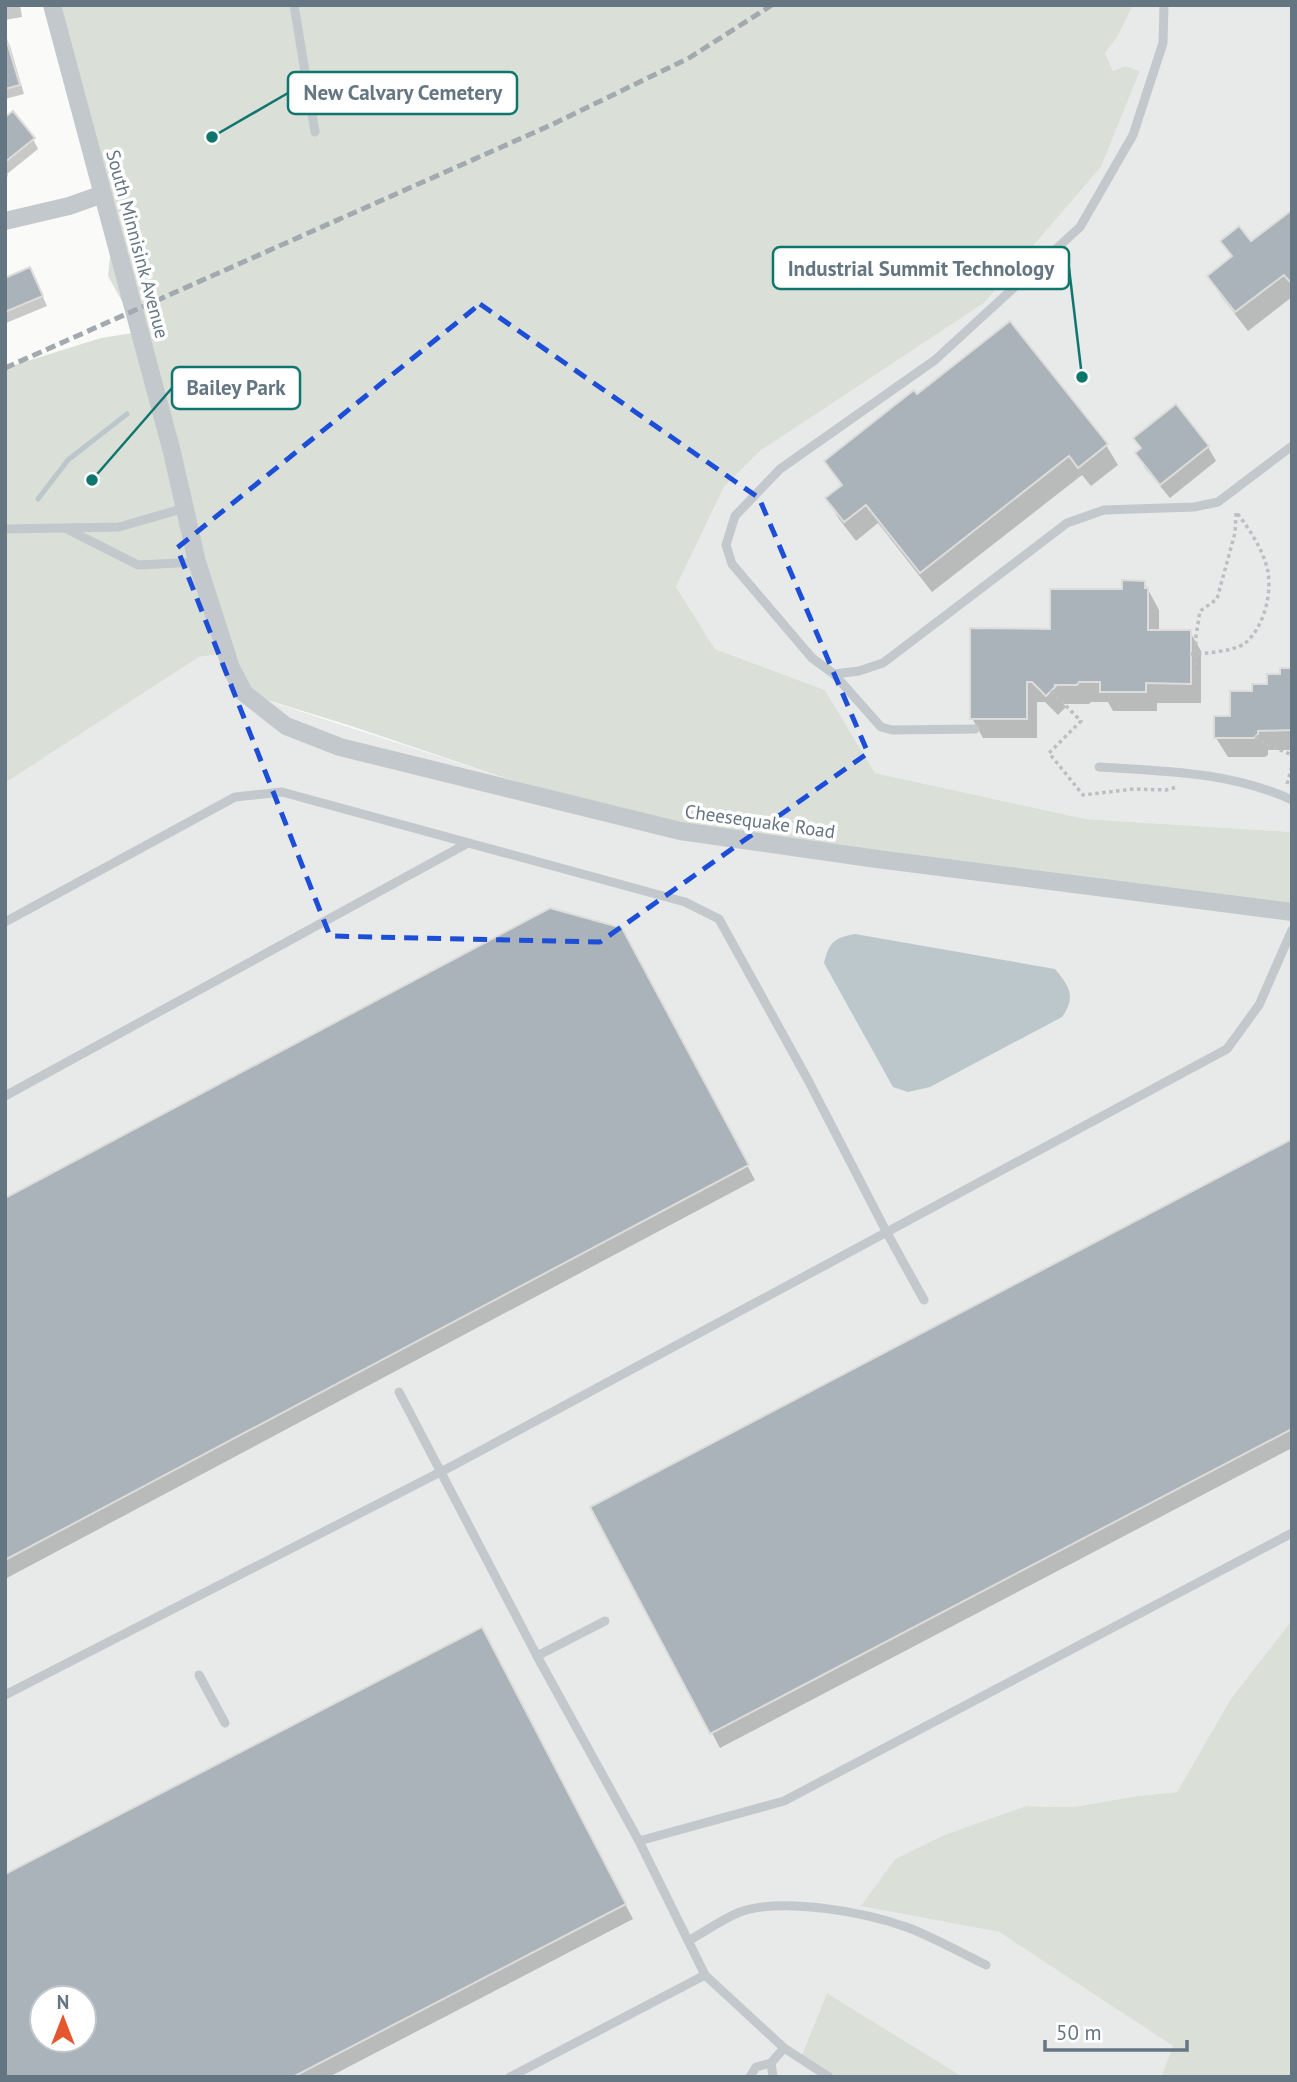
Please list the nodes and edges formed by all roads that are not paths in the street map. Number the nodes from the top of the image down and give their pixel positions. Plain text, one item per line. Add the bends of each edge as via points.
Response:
1 (52, 5) edge
2 (294, 5) edge
3 (1165, 6) edge
4 (315, 132) dead end
5 (103, 194) junction
6 (5, 221) edge
7 (1292, 446) edge
8 (185, 508) junction
9 (5, 528) edge
10 (66, 529) junction
11 (197, 562) junction
12 (834, 674) junction
13 (244, 693) joint
14 (975, 729) dead end
15 (1099, 767) dead end
16 (1292, 800) edge
17 (468, 843) junction
18 (1292, 912) edge
19 (5, 922) edge
20 (1292, 930) edge
21 (5, 1096) edge
22 (887, 1233) junction
23 (924, 1300) dead end
24 (399, 1392) dead end
25 (441, 1472) junction
26 (1292, 1533) edge
27 (605, 1621) dead end
28 (537, 1656) junction
29 (199, 1675) dead end
30 (5, 1695) edge
31 (225, 1723) dead end
32 (639, 1841) junction
33 (688, 1941) junction
34 (986, 1965) dead end
35 (705, 1975) junction
36 (784, 2048) junction
37 (771, 2063) junction
38 (510, 2077) edge
39 (750, 2077) edge
40 (773, 2077) edge
41 (829, 2077) edge

1 - 5 street, South Minnisink Avenue
2 - 4 lane
3 - 12 lane via 1163,43 1133,135 1080,227 935,360 780,469 735,516 726,545 732,564 812,657
5 - 6 street
5 - 8 street, South Minnisink Avenue
7 - 12 lane via 1218,502 1104,510 1067,523 883,663
8 - 10 lane via 119,527
8 - 11 street, South Minnisink Avenue
9 - 10 lane
10 - 11 lane via 138,565
11 - 13 street, South Minnisink Avenue via 230,668
12 - 14 lane via 881,727
13 - 18 street, Cheesequake Road via 286,726 340,747 680,831
15 - 16 lane via 1233,780
17 - 19 lane via 282,792 235,797
17 - 21 lane
17 - 22 lane via 684,902 719,919
20 - 22 lane via 1259,1005 1227,1049
22 - 23 lane
22 - 25 lane
24 - 25 lane
25 - 28 lane
25 - 30 lane
26 - 32 lane via 784,1801
27 - 28 lane
28 - 32 lane
29 - 31 lane
32 - 33 lane
33 - 34 lane via 738,1913 765,1906 821,1908 909,1928
33 - 35 lane
35 - 36 lane
35 - 38 lane
36 - 37 lane
36 - 41 lane
37 - 39 lane via 756,2067
37 - 40 lane

